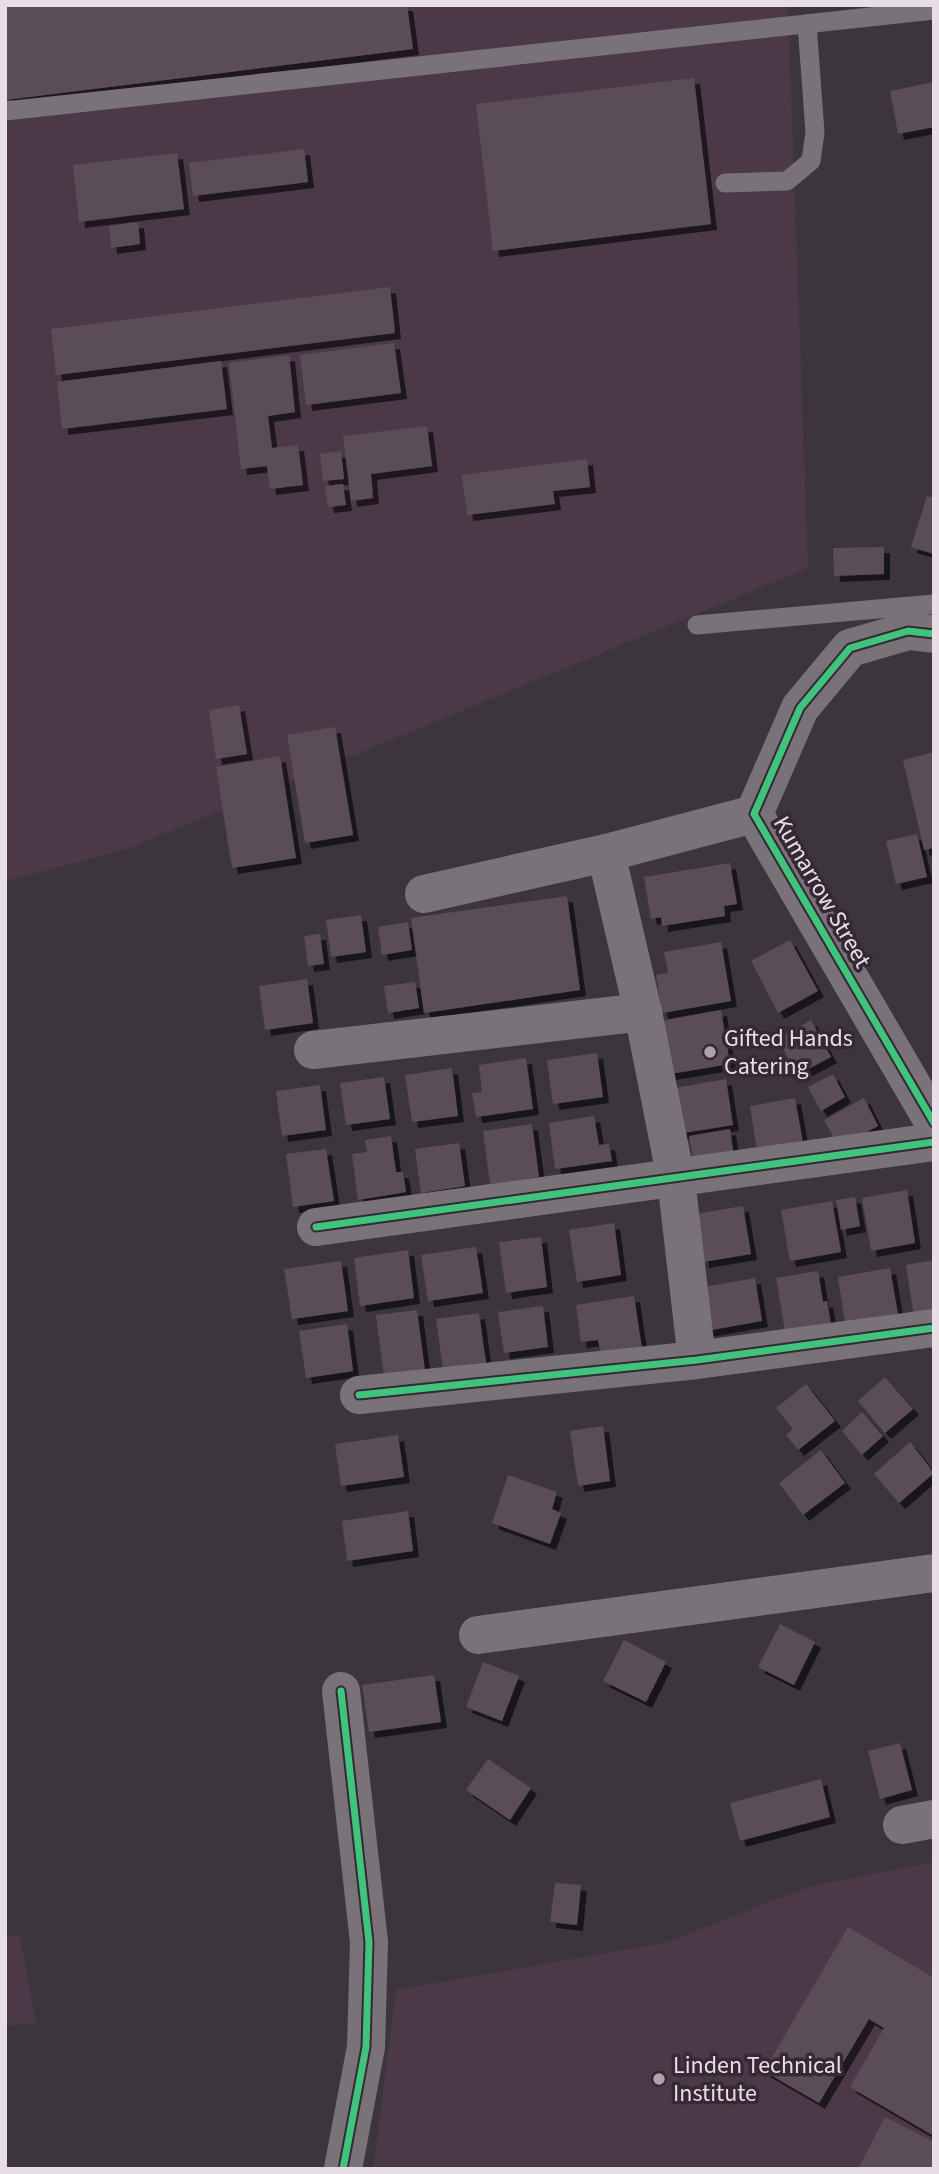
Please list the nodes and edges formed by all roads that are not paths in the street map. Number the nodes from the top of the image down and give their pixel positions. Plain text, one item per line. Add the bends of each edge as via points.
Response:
1 (934, 10) edge
2 (807, 24) junction
3 (5, 111) edge
4 (725, 183) dead end
5 (934, 604) edge
6 (697, 625) dead end
7 (934, 634) edge
8 (754, 814) junction
9 (606, 853) junction
10 (424, 894) dead end
11 (643, 1012) junction
12 (313, 1051) dead end
13 (934, 1123) edge
14 (934, 1142) edge
15 (676, 1179) junction
16 (316, 1227) dead end
17 (934, 1328) edge
18 (697, 1360) junction
19 (359, 1395) dead end
20 (934, 1573) edge
21 (478, 1635) dead end
22 (341, 1691) dead end
23 (343, 2169) edge

1 - 2 lane
2 - 3 lane
2 - 4 lane via 815,132 811,161 787,181
5 - 6 lane
7 - 8 street, Kumarrow Street via 908,631 850,648 800,708
8 - 9 street
8 - 13 street, Kumarrow Street
9 - 10 street
9 - 11 street
11 - 12 street
11 - 15 street
14 - 15 street
15 - 16 street
15 - 18 street
17 - 18 street
18 - 19 street
20 - 21 street
22 - 23 street via 369,1942 366,2047

